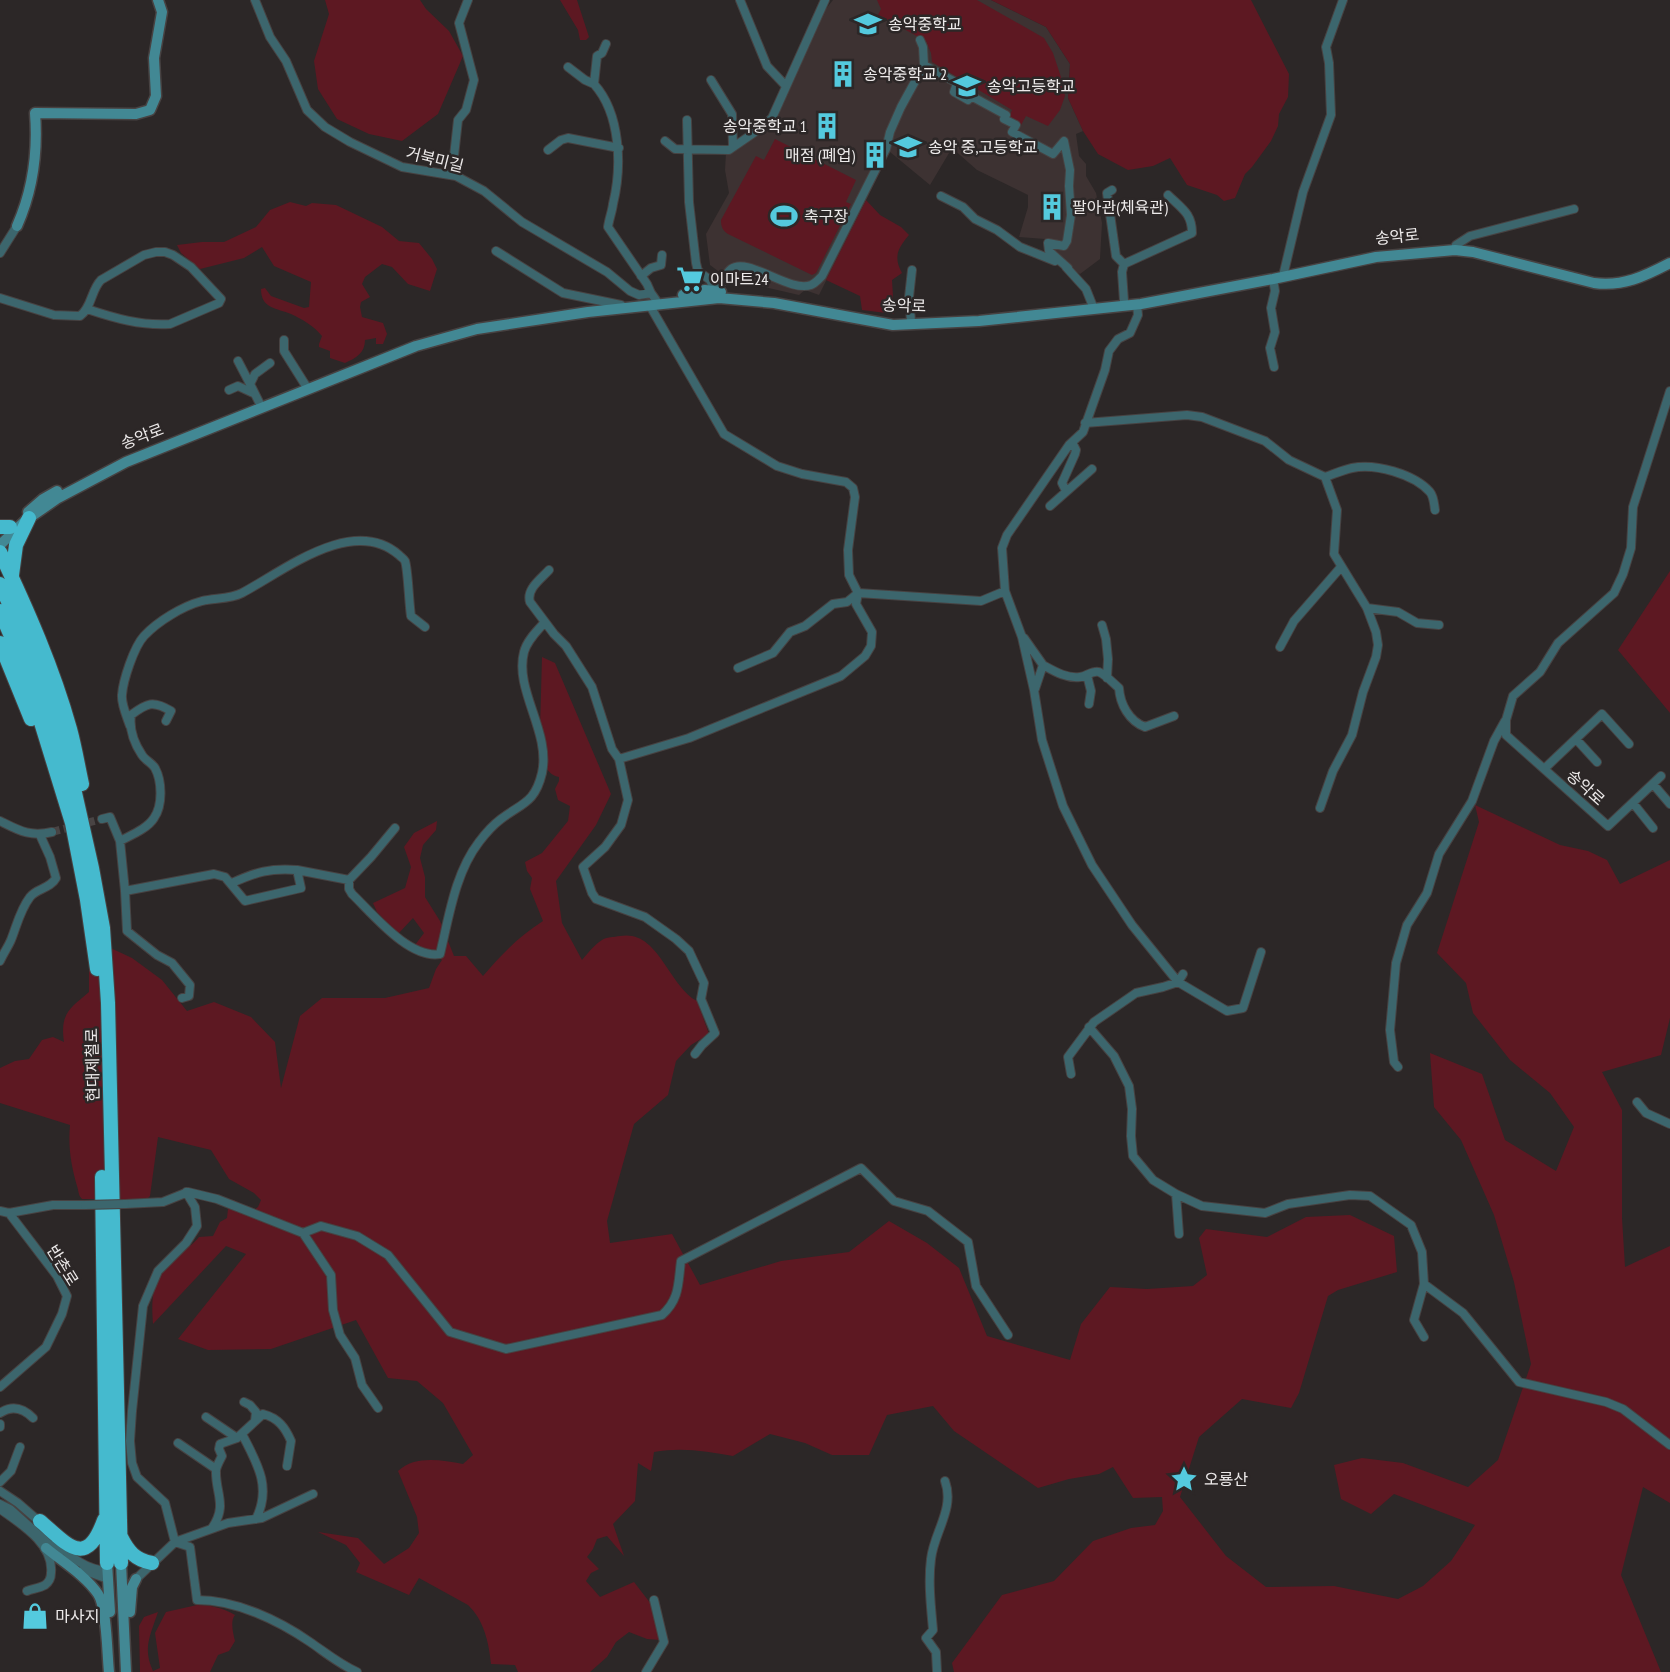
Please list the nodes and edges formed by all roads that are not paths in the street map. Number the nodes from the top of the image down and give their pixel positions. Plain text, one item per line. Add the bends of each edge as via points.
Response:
1 (158, 0) edge
2 (255, 0) edge
3 (468, 0) edge
4 (740, 0) edge
5 (825, 0) edge
6 (1343, 0) edge
7 (920, 40) dead end
8 (606, 44) dead end
9 (924, 65) junction
10 (568, 67) dead end
11 (711, 80) dead end
12 (594, 84) junction
13 (785, 86) junction
14 (687, 120) dead end
15 (665, 141) dead end
16 (733, 147) junction
17 (619, 148) junction
18 (548, 150) dead end
19 (688, 150) junction
20 (456, 176) junction
21 (1113, 190) dead end
22 (1167, 195) dead end
23 (941, 196) dead end
24 (1574, 209) dead end
25 (17, 226) joint
26 (1456, 245) junction
27 (496, 251) dead end
28 (0, 253) edge
29 (662, 255) dead end
30 (1670, 261) edge
31 (1124, 264) junction
32 (1068, 268) junction
33 (912, 270) dead end
34 (1284, 272) junction
35 (641, 276) junction
36 (1273, 279) junction
37 (716, 292) junction
38 (0, 298) edge
39 (652, 300) junction
40 (1125, 300) junction
41 (1092, 304) junction
42 (621, 305) junction
43 (1137, 305) junction
44 (87, 309) junction
45 (911, 321) junction
46 (284, 340) dead end
47 (238, 361) dead end
48 (270, 363) dead end
49 (1274, 367) dead end
50 (249, 384) junction
51 (306, 386) junction
52 (229, 390) dead end
53 (1670, 391) edge
54 (255, 394) junction
55 (260, 405) junction
56 (1085, 423) junction
57 (1072, 442) junction
58 (1092, 468) dead end
59 (1325, 477) junction
60 (1066, 491) junction
61 (1050, 506) dead end
62 (1435, 510) dead end
63 (29, 518) junction
64 (3, 529) edge
65 (0, 545) edge
66 (0, 552) edge
67 (1341, 567) junction
68 (549, 570) dead end
69 (6, 580) edge
70 (1005, 591) junction
71 (858, 593) junction
72 (1367, 608) junction
73 (0, 611) edge
74 (545, 622) junction
75 (1102, 624) dead end
76 (1439, 625) dead end
77 (425, 627) dead end
78 (1020, 632) junction
79 (0, 643) edge
80 (1280, 647) dead end
81 (1043, 664) junction
82 (738, 668) dead end
83 (1087, 675) junction
84 (1107, 678) junction
85 (1034, 690) junction
86 (1089, 704) dead end
87 (1174, 716) dead end
88 (1506, 720) junction
89 (166, 721) dead end
90 (129, 726) junction
91 (1576, 739) junction
92 (1629, 744) dead end
93 (619, 759) junction
94 (1597, 762) dead end
95 (1544, 769) junction
96 (1661, 776) dead end
97 (1653, 784) junction
98 (1633, 803) junction
99 (1670, 804) edge
100 (1320, 808) dead end
101 (102, 819) dead end
102 (0, 821) edge
103 (395, 828) dead end
104 (1653, 828) dead end
105 (52, 832) tunnel mouth
106 (40, 835) junction
107 (120, 841) junction
108 (297, 870) junction
109 (349, 880) junction
110 (232, 883) junction
111 (125, 891) junction
112 (94, 947) junction
113 (1261, 952) dead end
114 (0, 961) edge
115 (1183, 974) dead end
116 (1178, 982) junction
117 (182, 998) dead end
118 (1089, 1027) junction
119 (695, 1054) dead end
120 (1398, 1067) dead end
121 (1071, 1074) dead end
122 (1637, 1102) dead end
123 (1670, 1124) edge
124 (186, 1192) junction
125 (1176, 1194) junction
126 (0, 1211) edge
127 (9, 1213) junction
128 (303, 1233) junction
129 (1179, 1233) dead end
130 (1424, 1284) junction
131 (1008, 1335) dead end
132 (1424, 1337) dead end
133 (0, 1387) edge
134 (244, 1402) dead end
135 (378, 1408) dead end
136 (0, 1413) edge
137 (206, 1417) dead end
138 (33, 1418) dead end
139 (255, 1421) junction
140 (240, 1436) junction
141 (177, 1443) dead end
142 (1670, 1445) edge
143 (20, 1447) dead end
144 (287, 1466) dead end
145 (216, 1469) junction
146 (945, 1481) dead end
147 (0, 1482) edge
148 (0, 1491) edge
149 (313, 1494) dead end
150 (0, 1504) edge
151 (0, 1509) edge
152 (106, 1515) junction
153 (256, 1519) junction
154 (40, 1521) junction
155 (212, 1528) junction
156 (121, 1537) junction
157 (176, 1542) junction
158 (46, 1548) junction
159 (152, 1563) junction
160 (108, 1571) junction
161 (122, 1571) junction
162 (136, 1578) junction
163 (27, 1591) dead end
164 (654, 1600) dead end
165 (111, 1672) edge
166 (126, 1672) edge
167 (131, 1672) edge
168 (357, 1672) edge
169 (646, 1672) edge
170 (937, 1672) edge

1 - 25 main road via 162,12 154,58 156,96 150,110 136,114 35,113 34,162
2 - 20 street, 거북미길 via 307,110 325,127 402,168
3 - 20 street via 459,23 474,80 466,110 458,120
4 - 13 street via 767,66
5 - 13 street
6 - 34 street via 1326,47 1331,115 1303,192
7 - 9 street
8 - 12 street via 597,56
9 - 32 street via 957,84 954,92 962,98 968,100 971,96 1006,115 1004,119 1016,125 1012,132 1053,154 1064,141 1070,170 1067,241 1064,246 1048,243 1049,251
9 - 37 street via 822,276 804,286 737,266 729,270
10 - 12 street
11 - 16 street via 732,114
12 - 17 street via 603,93
13 - 16 street via 772,118
14 - 19 street
15 - 19 street via 675,149
16 - 19 street
17 - 18 street via 568,138
17 - 35 street via 608,227
19 - 37 street via 696,263
20 - 39 street, 거북미길 via 484,191 522,222 607,272 630,291
21 - 31 street via 1107,193 1113,236 1116,256
22 - 31 street via 1188,214 1192,233
23 - 32 street via 1020,247 1046,255
24 - 26 street via 1470,236
25 - 28 street
26 - 30 main road, 송악로 via 1610,280
26 - 34 main road, 송악로 via 1374,253
27 - 42 street, 송악로 via 563,293
29 - 35 street via 661,265
30 - 36 main road via 1628,282 1609,285 1455,250 1376,257
31 - 40 street
32 - 41 street via 1086,289
33 - 45 street
34 - 40 main road, 송악로
35 - 39 street
36 - 43 main road
36 - 49 street via 1271,308 1275,332 1270,348
37 - 39 main road, 송악로 via 705,290
37 - 45 main road, 송악로 via 762,296 861,317
38 - 44 street via 54,315 80,315
39 - 42 main road, 송악로
39 - 43 main road via 735,298 902,325
39 - 63 main road via 477,329 416,346 126,462
39 - 71 street via 724,435 777,466 846,482 853,488 849,575
40 - 41 main road, 송악로
41 - 45 main road, 송악로 via 986,317
42 - 51 main road, 송악로 via 463,328 404,346
43 - 56 street via 1138,315 1130,333 1118,339 1109,351
44 - 44 street via 98,277 156,252 173,255 191,267 221,299 170,324 123,321
46 - 51 street via 284,351
47 - 50 street
48 - 50 street
50 - 54 street
51 - 55 main road, 송악로
52 - 54 street via 238,386
53 - 88 street via 1633,507 1631,548 1623,574 1614,592 1558,644 1539,672 1513,696
54 - 55 street
55 - 64 main road, 송악로 via 83,477 43,499
56 - 57 street via 1083,432
56 - 59 street via 1187,414 1202,417 1265,441 1289,460
57 - 60 street via 1076,450 1062,483
57 - 70 street via 1007,535 1002,548
58 - 60 street
59 - 62 street via 1354,468 1386,469 1410,477 1430,492
59 - 67 street via 1337,510 1334,554
60 - 61 street
63 - 65 main road
63 - 69 highway
66 - 69 highway, 현대제철로
67 - 72 street
67 - 80 street via 1294,621
68 - 74 street via 528,597
69 - 156 highway, 현대제철로 via 11,603 43,680 70,775 102,928 108,1003
70 - 71 street via 981,601
70 - 78 street
71 - 82 street via 790,632 773,653
71 - 93 street via 856,604 872,632 871,646 841,676 689,738
72 - 76 street via 1398,612 1417,623
72 - 100 street via 1376,632 1376,657 1352,735
73 - 112 highway, 현대제철로 via 23,664 69,813
74 - 93 street via 592,687 612,749
74 - 109 street via 524,653 525,685 541,737 542,776 526,804 500,820 478,843 464,866 440,954 410,947 352,894
75 - 84 street
77 - 90 street via 411,616 405,561 398,553 374,541 355,539 328,546 239,595 201,601 182,609 143,637 121,697
78 - 81 street
78 - 85 street
79 - 112 highway via 37,735
81 - 83 street via 1070,677
81 - 85 street
83 - 84 street via 1101,673
83 - 86 street
84 - 87 street via 1119,688 1120,699 1137,724 1145,727
85 - 116 street via 1042,740 1063,806 1099,875 1132,925
88 - 95 street, 송악로 via 1506,735
88 - 120 street via 1472,801 1439,854 1426,893 1407,925 1396,963 1390,1030
89 - 90 street via 171,711 160,704 146,704 131,715
90 - 107 street via 142,756 154,768 160,800 154,818
91 - 92 street, 송악로 via 1602,714
91 - 94 street
91 - 95 street, 송악로
93 - 119 street via 628,800 621,825 583,867 596,899 645,917 688,951 704,983 701,999 715,1034
95 - 98 street, 송악로 via 1608,826
96 - 97 street, 송악로
97 - 98 street, 송악로
97 - 99 street
98 - 104 street
101 - 107 street via 110,817
102 - 106 street
103 - 109 street
105 - 106 street
106 - 114 street via 56,878 27,902
107 - 111 street
108 - 109 street
108 - 110 street via 258,872
108 - 110 street via 301,888 245,901
110 - 111 street via 214,874
111 - 117 street via 127,931 179,970 190,985 189,996
112 - 152 highway, 현대제철로 via 99,1001
113 - 116 street via 1244,1008 1227,1011
115 - 116 street
116 - 118 street via 1136,993
118 - 121 street via 1068,1057
118 - 125 street via 1114,1056 1129,1086 1133,1156 1152,1180
122 - 123 street via 1646,1113
124 - 127 street, bridge via 163,1202 53,1205
124 - 128 street via 217,1199
124 - 157 street via 195,1207 197,1226 186,1243 158,1270 143,1306 130,1441 136,1477 165,1503
125 - 129 street
125 - 130 street via 1202,1206 1264,1213 1288,1204 1370,1196 1411,1226 1422,1252
126 - 127 street
127 - 133 street, 반촌로 via 57,1276 67,1296 46,1347
128 - 131 street via 321,1226 357,1236 388,1255 450,1332 506,1349 662,1315 677,1296 681,1261 861,1168 894,1201 928,1211 968,1242 976,1286
128 - 135 street via 331,1275 333,1310 340,1335 355,1358 362,1385
130 - 132 street via 1414,1320
130 - 142 street via 1463,1313 1520,1382 1623,1409
134 - 139 street via 256,1412
136 - 138 street via 17,1408
137 - 140 street
139 - 140 street
139 - 144 street via 263,1414 271,1416 287,1431 291,1441
140 - 145 street via 220,1444 222,1456
140 - 153 street via 257,1465 264,1493
141 - 145 street
143 - 147 street via 11,1471
145 - 155 street via 221,1506
146 - 170 street via 948,1503 931,1559 933,1630 926,1638 936,1652
148 - 154 street
149 - 153 street
150 - 160 street via 73,1565
151 - 158 street
152 - 154 highway via 93,1541 81,1550 70,1546
152 - 160 highway, 현대제철로
153 - 155 street
154 - 160 street via 70,1556 92,1569
155 - 157 street
156 - 159 highway via 133,1555
156 - 161 highway, 현대제철로
157 - 159 street
157 - 168 street via 190,1548 197,1600 223,1603 269,1618
158 - 163 street via 51,1558 51,1577 46,1584
158 - 165 main road via 99,1594
159 - 162 street
160 - 161 main road
160 - 165 main road
161 - 162 street
161 - 166 main road
162 - 167 main road via 130,1599
164 - 169 street via 664,1642

